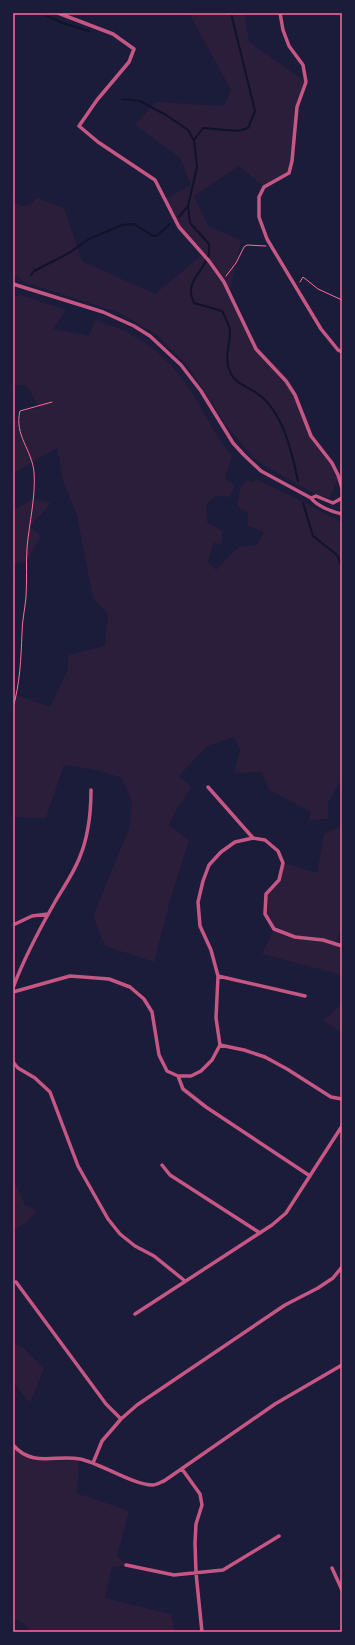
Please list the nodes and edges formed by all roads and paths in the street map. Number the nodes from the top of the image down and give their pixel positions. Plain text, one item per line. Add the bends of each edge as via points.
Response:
1 (58, 13) edge
2 (280, 13) edge
3 (269, 243) junction
4 (13, 284) edge
5 (226, 284) junction
6 (296, 286) junction
7 (342, 300) edge
8 (342, 352) edge
9 (52, 402) dead end
10 (342, 488) edge
11 (311, 498) junction
12 (342, 498) edge
13 (333, 503) junction
14 (330, 510) junction
15 (342, 514) edge
16 (13, 708) edge
17 (208, 787) dead end
18 (91, 790) dead end
19 (253, 838) junction
20 (48, 914) junction
21 (13, 924) edge
22 (342, 946) edge
23 (218, 976) junction
24 (13, 988) edge
25 (13, 992) edge
26 (305, 996) dead end
27 (220, 1045) junction
28 (13, 1062) edge
29 (178, 1076) junction
30 (342, 1099) edge
31 (342, 1126) edge
32 (162, 1165) dead end
33 (310, 1176) junction
34 (260, 1233) junction
35 (342, 1267) edge
36 (185, 1281) junction
37 (16, 1282) dead end
38 (135, 1314) dead end
39 (342, 1364) edge
40 (121, 1419) junction
41 (13, 1445) edge
42 (93, 1463) junction
43 (182, 1469) junction
44 (279, 1536) dead end
45 (126, 1565) dead end
46 (332, 1568) dead end
47 (196, 1573) junction
48 (342, 1590) edge
49 (202, 1632) edge

1 - 5 street via 113,34 134,49 129,62 97,100 80,126 98,142 155,180 179,227
2 - 3 street via 289,46 303,65 306,82 297,106 289,173 264,186 259,197 259,217
3 - 5 path via 265,247 247,245 227,274
3 - 6 street
4 - 11 street via 102,312 150,336 182,365 244,455 270,476
5 - 10 street via 256,349 286,381 311,436 332,463
6 - 7 path via 303,277 318,289
6 - 8 street via 321,329
9 - 16 path via 20,411 19,417 22,439 32,464 34,484 27,547 20,675
11 - 13 street via 316,496
11 - 14 street
12 - 13 street
13 - 14 street
14 - 15 street
17 - 19 street
18 - 20 street via 91,810 79,859
19 - 22 street via 265,840 274,847 283,863 278,880 266,894 265,914 274,929 295,937 323,940
19 - 23 street via 235,842 221,852 209,865 203,881 198,902 200,926 211,950
20 - 21 street via 32,916
20 - 24 street via 22,963
23 - 26 street
23 - 27 street via 216,1018
25 - 29 street via 70,976 109,979 130,987 144,999 152,1012 159,1055 167,1070
27 - 29 street via 212,1060 201,1071 191,1076
27 - 30 street via 265,1057 331,1098
28 - 36 street via 50,1092 78,1166 112,1224 130,1242 154,1256
29 - 33 street via 183,1089 206,1107
31 - 33 street
32 - 34 street via 170,1175
33 - 34 street via 286,1213
34 - 36 street
35 - 40 street via 333,1278 285,1305 153,1393
36 - 38 street
37 - 40 street via 106,1404
39 - 43 street via 275,1404
40 - 42 street via 102,1441
41 - 42 street via 43,1460 79,1459
42 - 43 street via 153,1485
43 - 47 street via 200,1494 202,1505 196,1524
44 - 47 street via 223,1570
45 - 47 street via 174,1575
46 - 48 street
47 - 49 street

